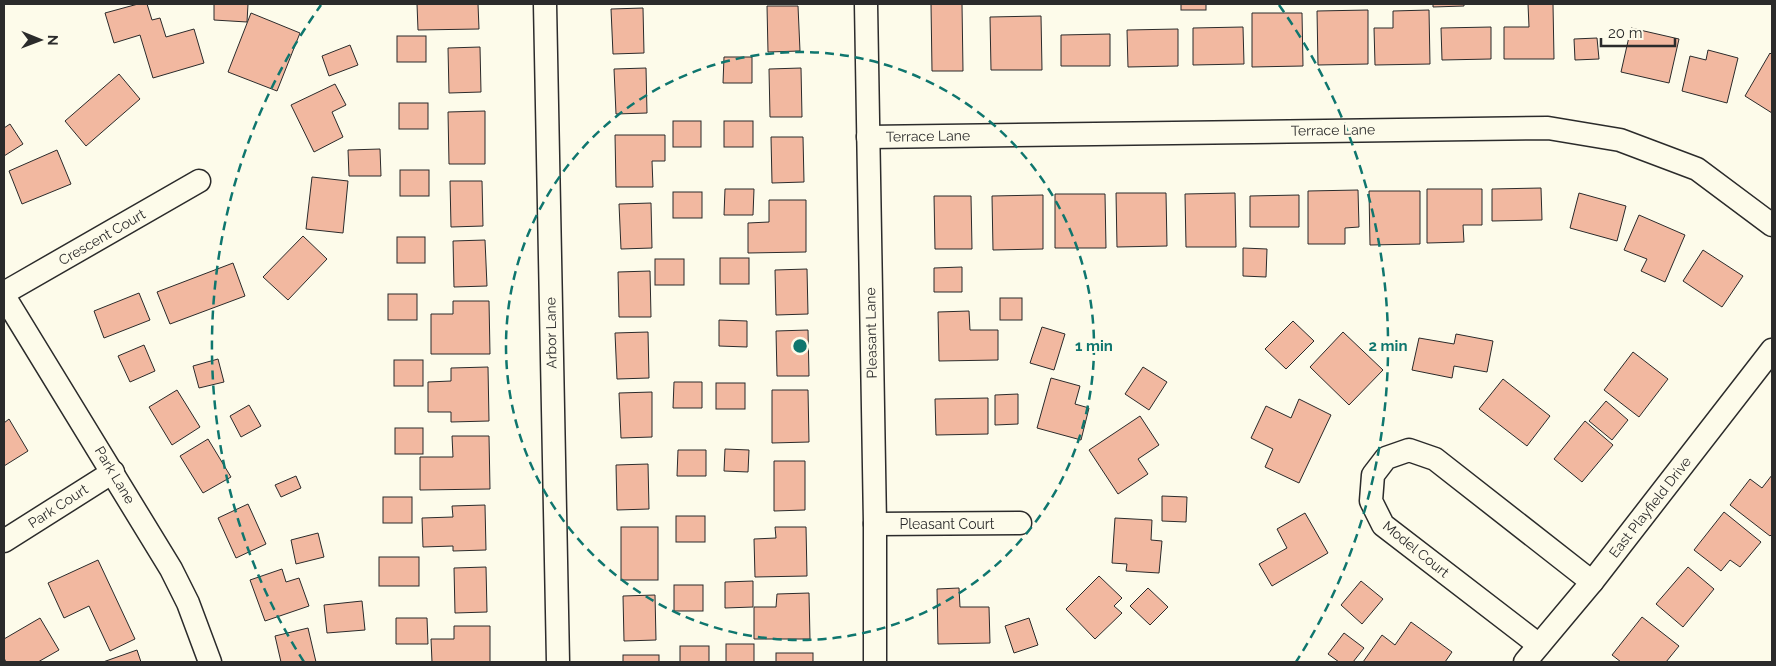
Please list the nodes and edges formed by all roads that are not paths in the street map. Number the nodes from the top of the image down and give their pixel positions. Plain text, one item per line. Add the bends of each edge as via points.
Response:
1 (545, 4) edge
2 (866, 4) edge
3 (868, 137) junction
4 (199, 181) dead end
5 (1772, 225) edge
6 (4, 295) edge
7 (1772, 350) edge
8 (113, 472) junction
9 (1020, 523) dead end
10 (875, 524) junction
11 (4, 541) edge
12 (1592, 582) junction
13 (1539, 645) junction
14 (210, 662) edge
15 (558, 662) edge
16 (875, 662) edge
17 (1525, 662) edge

1 - 15 street, Arbor Lane
2 - 3 street, Pleasant Lane
3 - 5 street, Terrace Lane via 1548,128 1620,140 1697,169
3 - 10 street, Pleasant Lane
4 - 6 street, Crescent Court
6 - 8 street, Park Lane
7 - 12 street, East Playfield Drive
8 - 11 street, Park Court
8 - 14 street, Park Lane via 188,603
9 - 10 street, Pleasant Court
10 - 16 street, Pleasant Lane
12 - 13 street, East Playfield Drive
12 - 13 street, Model Court via 1435,459 1409,450 1386,458 1373,475 1371,501 1383,524
13 - 17 street, East Playfield Drive

